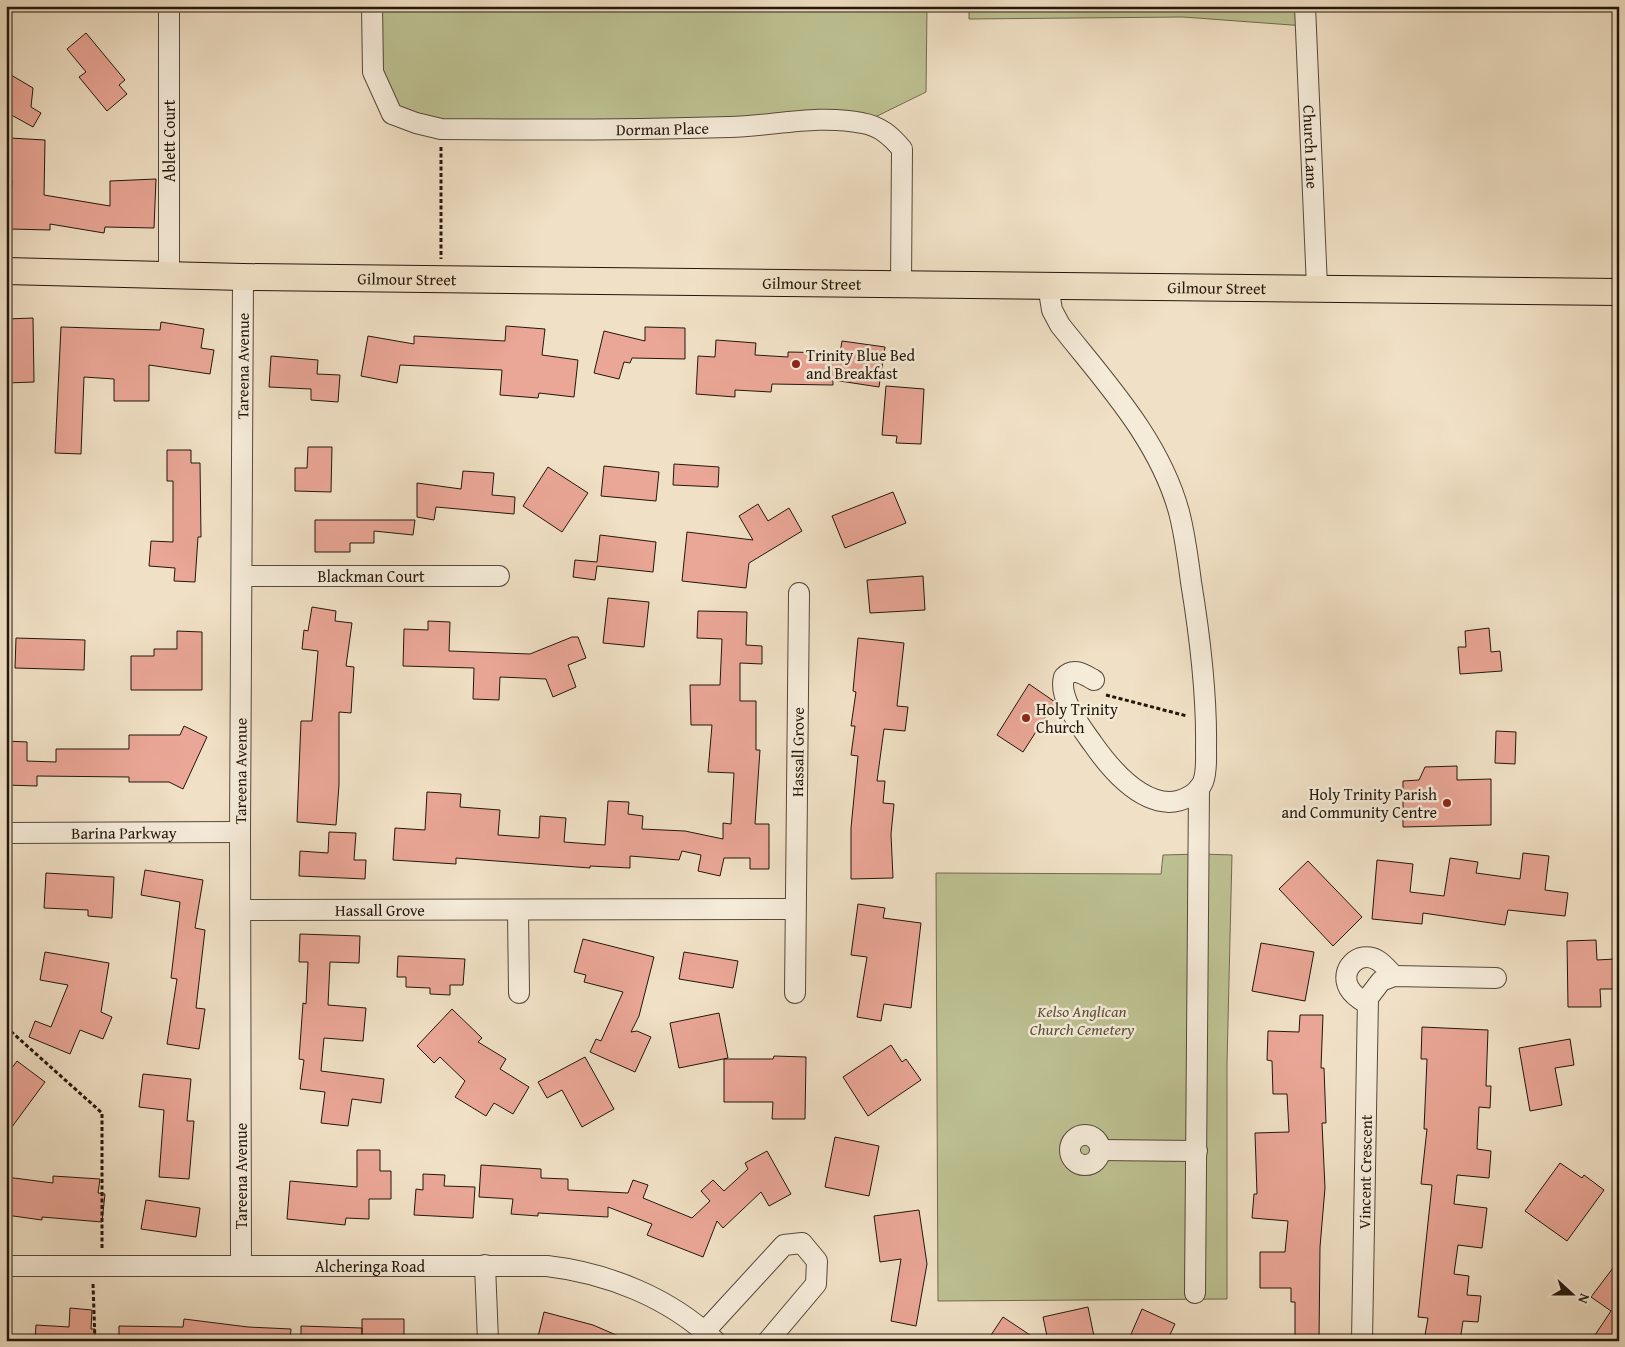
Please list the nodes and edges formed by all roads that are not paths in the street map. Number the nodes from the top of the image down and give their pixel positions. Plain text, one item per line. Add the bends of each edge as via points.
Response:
1 (169, 6) edge
2 (372, 6) edge
3 (1305, 6) edge
4 (6, 271) edge
5 (169, 275) junction
6 (243, 277) junction
7 (901, 284) junction
8 (1048, 285) junction
9 (1317, 287) junction
10 (1619, 292) edge
11 (242, 576) junction
12 (499, 576) dead end
13 (799, 593) dead end
14 (1097, 686) road end
15 (1199, 788) junction
16 (240, 832) junction
17 (6, 833) edge
18 (794, 909) junction
19 (242, 910) junction
20 (518, 910) junction
21 (1394, 976) junction
22 (1496, 978) dead end
23 (519, 993) dead end
24 (795, 994) dead end
25 (1366, 1003) junction
26 (1100, 1150) dead end
27 (1197, 1151) junction
28 (485, 1265) junction
29 (6, 1266) edge
30 (241, 1266) junction
31 (1195, 1293) dead end
32 (710, 1336) edge
33 (488, 1341) edge
34 (768, 1341) edge
35 (1362, 1341) edge

1 - 5 street, Ablett Court
2 - 7 street, Dorman Place via 373,72 392,114 440,129 632,130 745,127 814,120 863,123 889,133 902,150
3 - 9 street, Church Lane
4 - 5 main road, Gilmour Street
5 - 6 main road, Gilmour Street
6 - 7 main road, Gilmour Street
6 - 11 street, Tareena Avenue
7 - 8 main road, Gilmour Street
8 - 9 main road, Gilmour Street
8 - 15 street via 1052,310 1060,324 1139,427 1179,510 1196,612 1206,721 1205,774
9 - 10 main road, Gilmour Street
11 - 12 street, Blackman Court
11 - 16 street, Tareena Avenue
13 - 18 street, Hassall Grove
14 - 15 street via 1067,666 1064,694 1087,736 1123,779 1163,802 1182,800
15 - 27 street
16 - 17 street, Barina Parkway
16 - 19 street, Tareena Avenue
18 - 20 street, Hassall Grove
18 - 24 street, Hassall Grove
19 - 20 street, Hassall Grove
19 - 30 street, Tareena Avenue
20 - 23 street
21 - 22 street
21 - 25 street via 1375,986
21 - 25 street via 1373,958 1359,958 1352,962 1347,984 1351,992
25 - 35 street, Vincent Crescent
26 - 27 street
27 - 31 street
28 - 30 street, Alcheringa Road
28 - 32 street, Alcheringa Road via 566,1268 622,1284 677,1310
28 - 33 street
29 - 30 street, Alcheringa Road
32 - 34 street via 784,1245 802,1243 817,1261 816,1284

